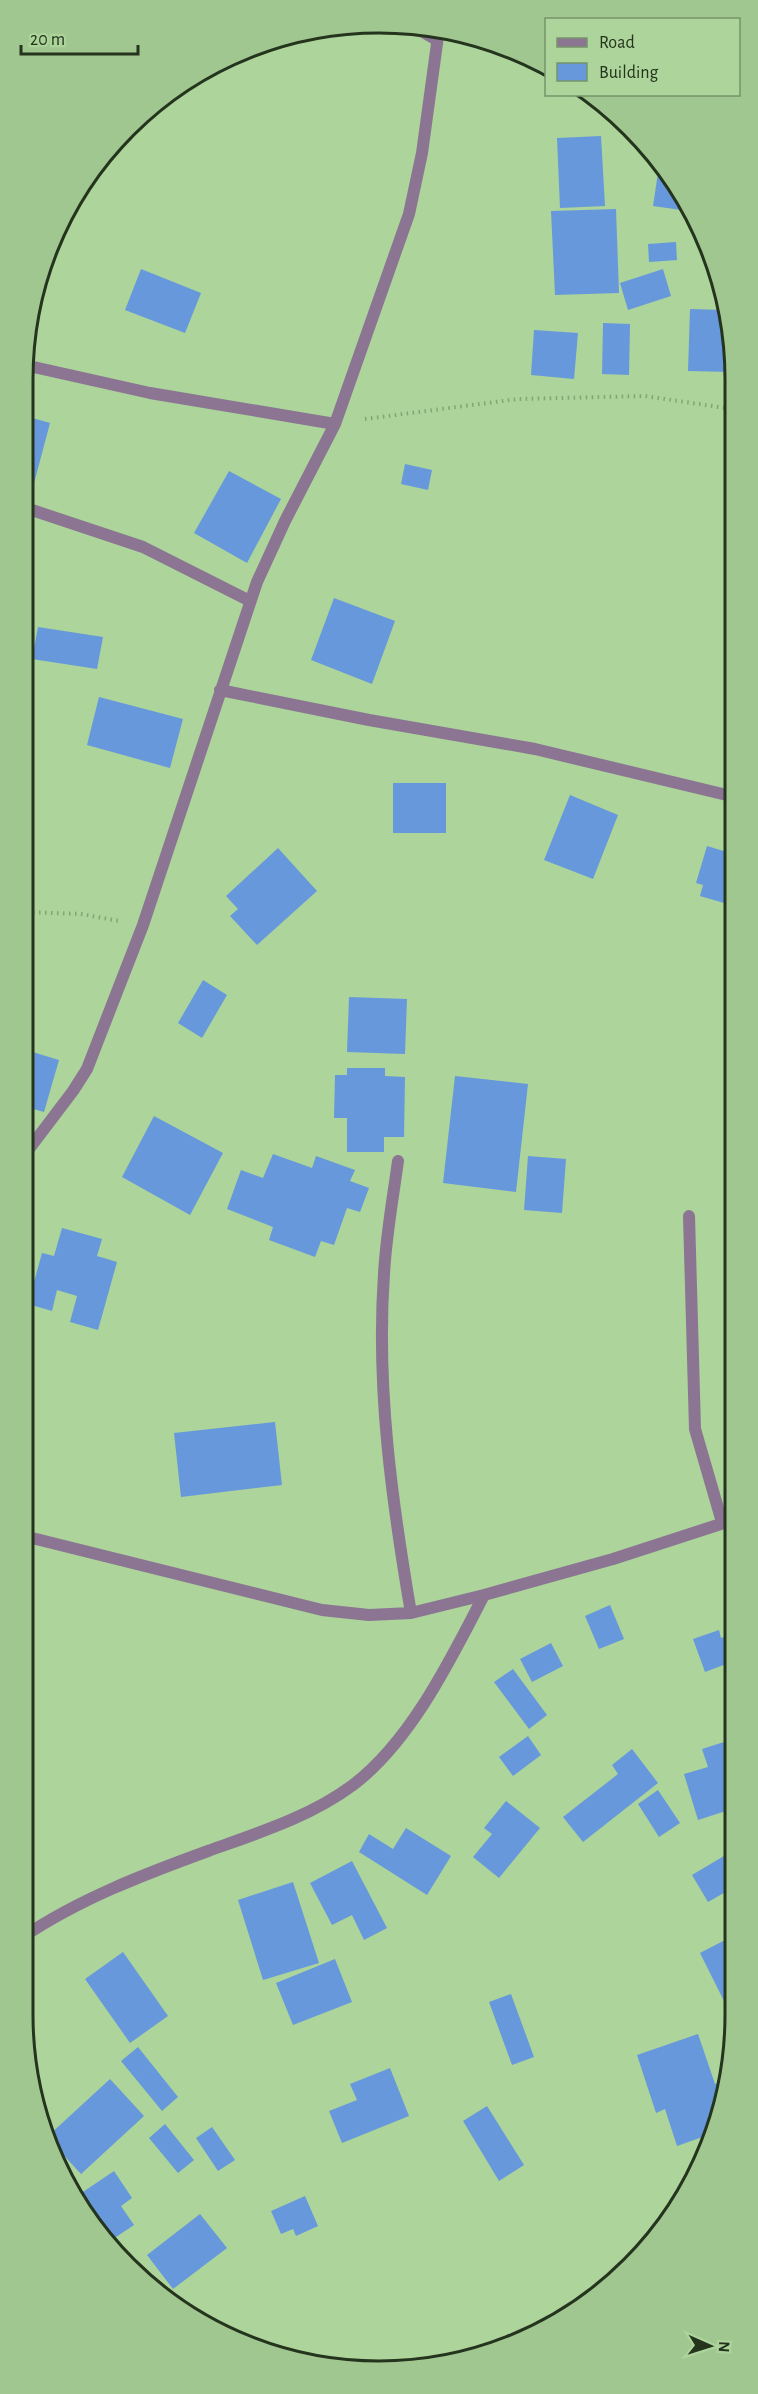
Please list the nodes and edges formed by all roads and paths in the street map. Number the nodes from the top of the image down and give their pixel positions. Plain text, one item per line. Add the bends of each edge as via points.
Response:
1 (438, 38) edge
2 (34, 367) edge
3 (725, 408) edge
4 (334, 424) junction
5 (33, 510) edge
6 (250, 601) junction
7 (220, 690) junction
8 (725, 795) edge
9 (33, 912) edge
10 (143, 925) junction
11 (33, 1145) edge
12 (398, 1161) dead end
13 (689, 1216) dead end
14 (725, 1518) edge
15 (725, 1521) edge
16 (33, 1538) edge
17 (484, 1595) junction
18 (411, 1613) junction
19 (33, 1931) edge

1 - 4 street via 422,153 409,214
2 - 4 street via 150,393
3 - 4 path via 645,396 518,399
4 - 6 street
5 - 6 street via 143,547
6 - 7 street
7 - 8 street via 535,749
7 - 10 street
9 - 10 path via 81,914
10 - 11 street via 87,1069
12 - 18 street via 384,1273 382,1361 400,1551
13 - 14 street via 695,1429
15 - 17 street via 613,1559
16 - 18 street via 322,1610 369,1615
17 - 18 street
17 - 19 street via 425,1702 387,1752 354,1784 319,1808 96,1896

